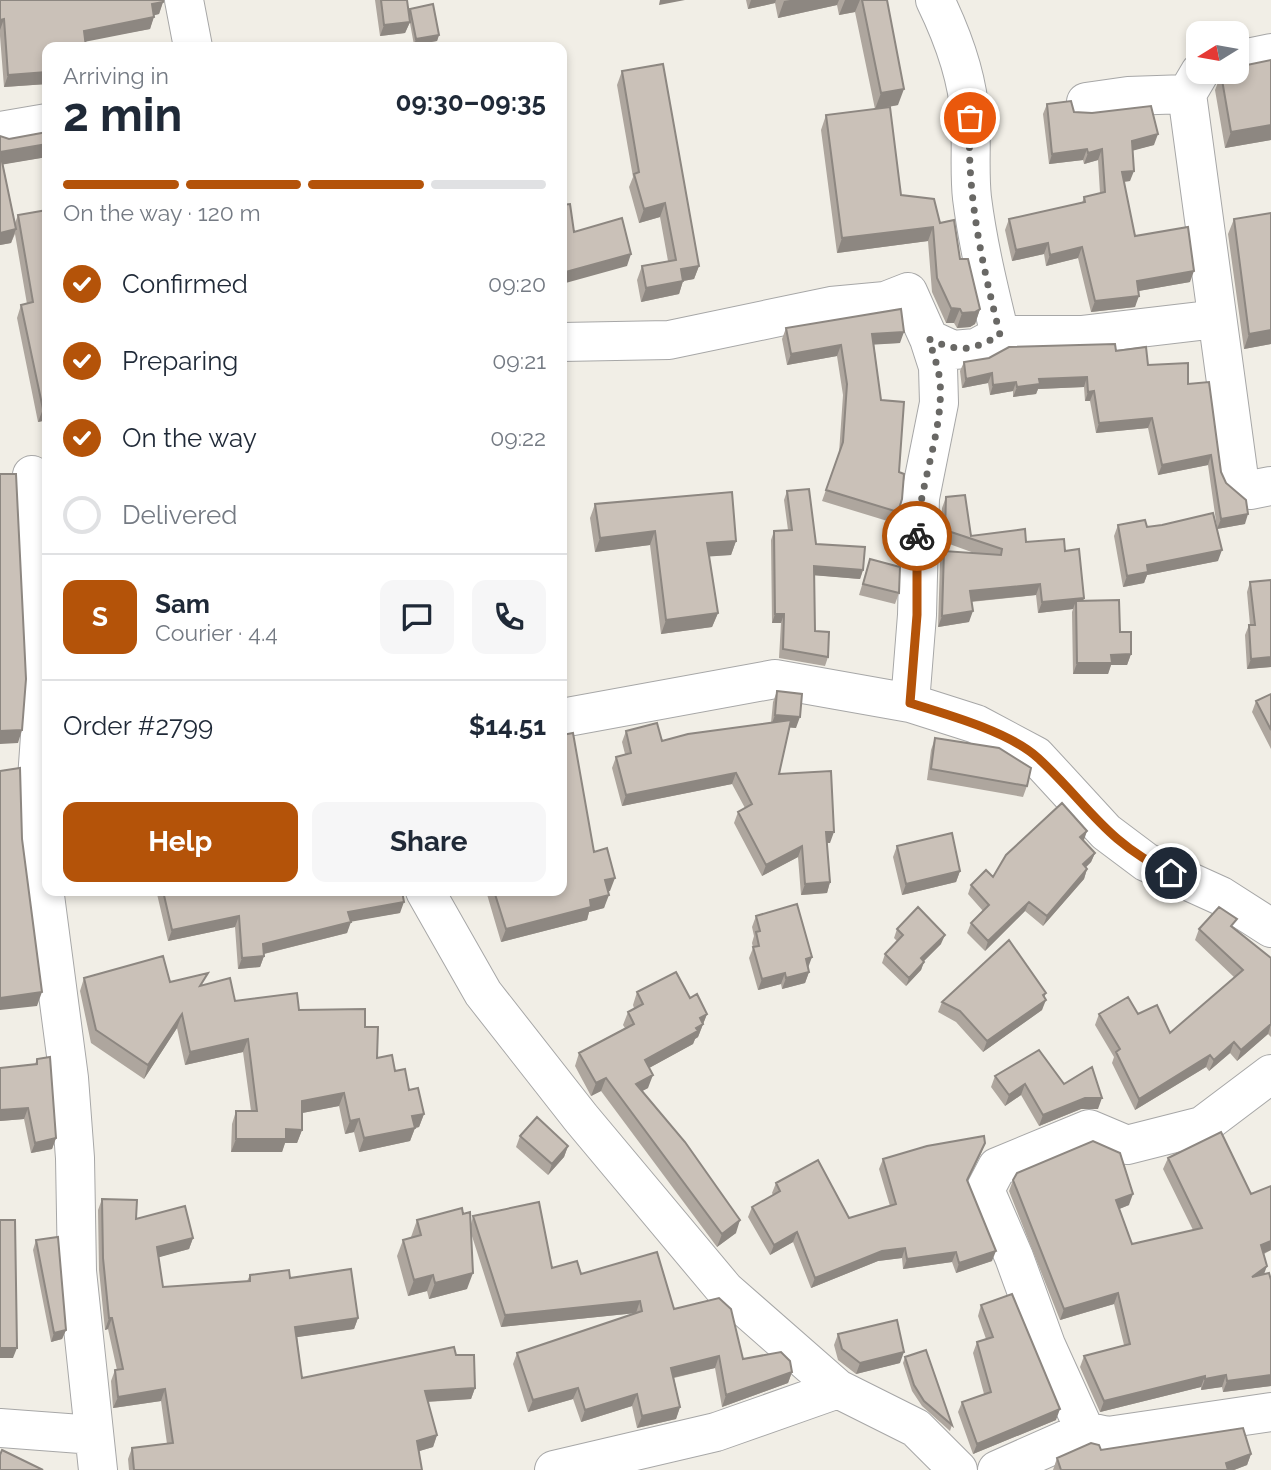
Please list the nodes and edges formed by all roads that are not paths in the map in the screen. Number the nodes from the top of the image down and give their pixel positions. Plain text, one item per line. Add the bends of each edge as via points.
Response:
1 (184, 0) edge
2 (935, 0) edge
3 (192, 42) edge
4 (1271, 53) edge
5 (1250, 57) edge
6 (1189, 84) edge
7 (1194, 84) edge
8 (1086, 102) dead end
9 (42, 124) edge
10 (0, 131) edge
11 (1217, 319) junction
12 (1000, 335) junction
13 (929, 339) junction
14 (567, 342) edge
15 (26, 474) edge
16 (1271, 486) edge
17 (42, 679) edge
18 (910, 703) junction
19 (567, 717) edge
20 (42, 776) edge
21 (42, 873) edge
22 (45, 896) edge
23 (428, 896) edge
24 (1271, 929) edge
25 (1271, 1074) edge
26 (838, 1389) junction
27 (1271, 1412) edge
28 (0, 1428) edge
29 (1084, 1431) junction
30 (96, 1452) edge
31 (554, 1470) edge
32 (958, 1470) edge
33 (997, 1470) edge

1 - 3 street
2 - 12 street via 966,90 972,198 981,260
4 - 5 street
6 - 8 street
7 - 11 street
9 - 10 street
11 - 12 street via 1081,335
11 - 16 street via 1239,478 1250,489
12 - 13 street via 976,348 953,350
13 - 14 street via 908,292 885,301 831,306 669,340
13 - 18 street via 940,393 920,498
15 - 17 street
18 - 19 street via 775,679
18 - 24 street via 976,724 1036,756 1106,832 1146,862 1221,896
20 - 21 street
22 - 30 street via 69,1078 77,1271
23 - 26 street via 483,993 589,1128 725,1290
25 - 29 street via 1202,1126 1127,1145 1089,1129 997,1167 989,1180 985,1190
26 - 31 street via 716,1432
26 - 32 street via 916,1428
27 - 29 street via 1108,1436
28 - 30 street
29 - 33 street

